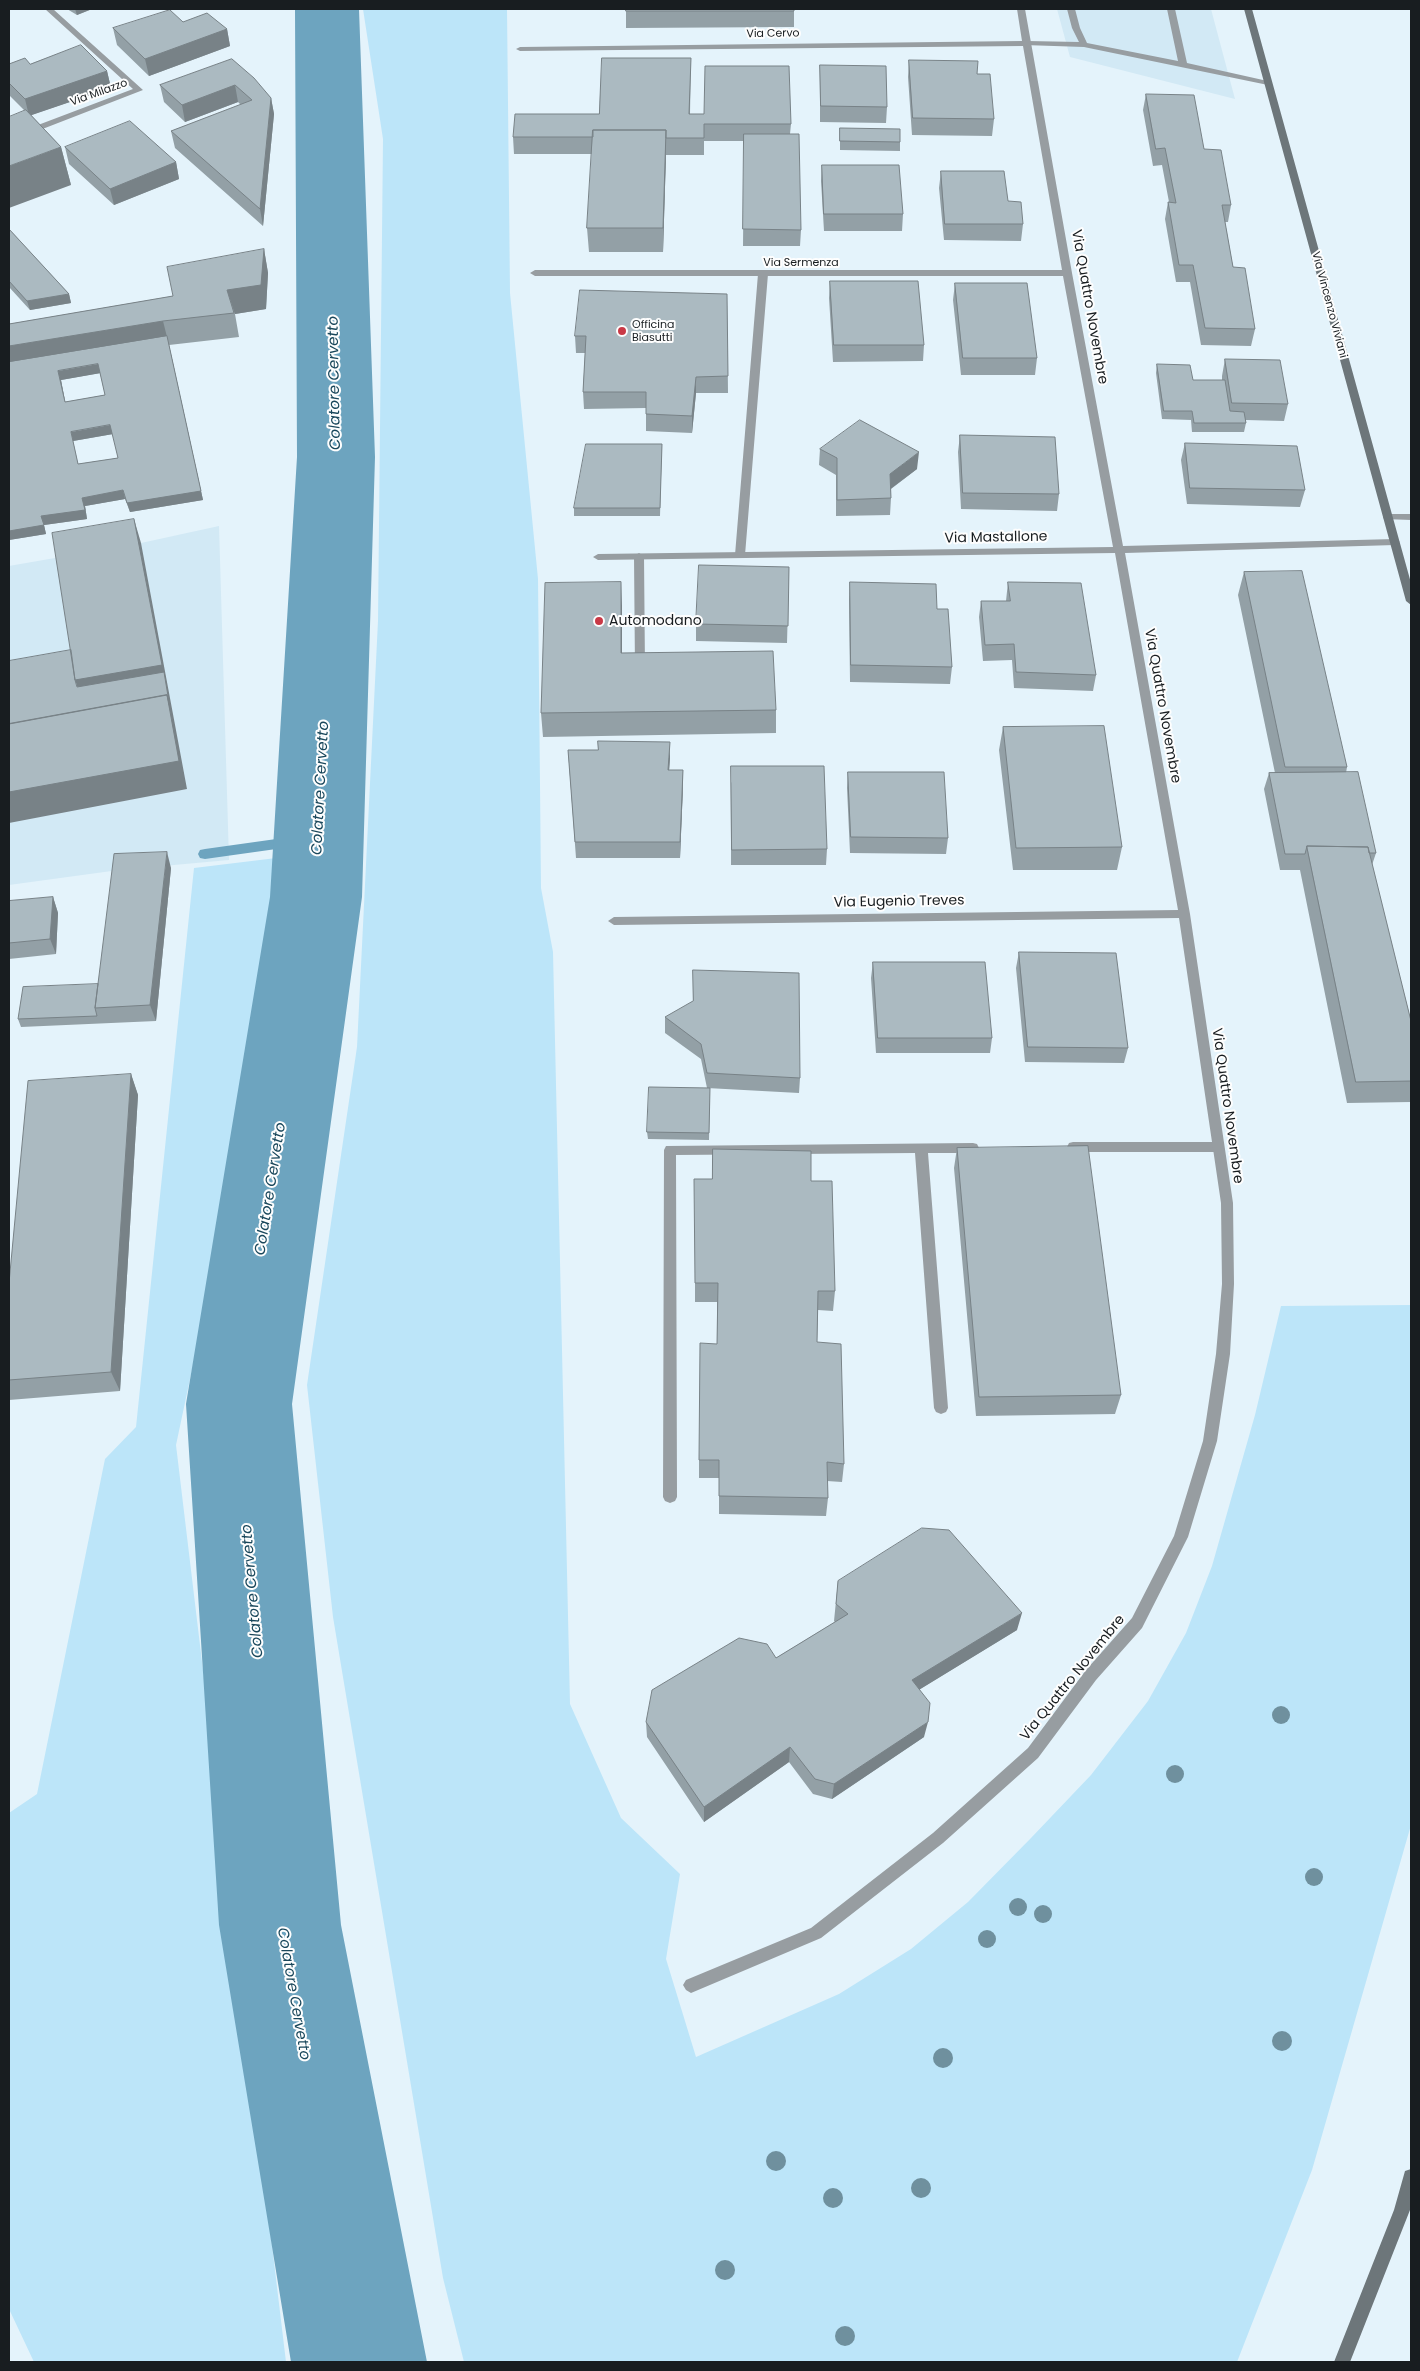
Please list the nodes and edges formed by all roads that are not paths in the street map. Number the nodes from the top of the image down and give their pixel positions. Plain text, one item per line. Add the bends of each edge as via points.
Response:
1 (49, 9) edge
2 (1021, 9) edge
3 (1072, 9) edge
4 (1171, 9) edge
5 (1248, 9) edge
6 (1027, 43) junction
7 (1084, 44) junction
8 (520, 49) dead end
9 (1183, 65) junction
10 (1268, 82) junction
11 (9, 139) edge
12 (535, 273) dead end
13 (1067, 273) junction
14 (763, 274) junction
15 (1388, 517) junction
16 (1411, 517) edge
17 (1395, 542) junction
18 (1119, 550) junction
19 (740, 555) junction
20 (598, 556) dead end
21 (638, 556) junction
22 (1411, 601) edge
23 (640, 670) edge
24 (1184, 914) junction
25 (614, 920) dead end
26 (1218, 1147) junction
27 (990, 1148) edge
28 (1059, 1148) edge
29 (922, 1149) junction
30 (941, 1408) dead end
31 (670, 1497) dead end
32 (691, 1985) dead end
33 (1411, 2177) edge
34 (1342, 2362) edge

1 - 11 street, Via Milazzo via 139,90
2 - 6 street, Via Quattro Novembre
3 - 7 street
4 - 9 street
5 - 10 main road, Via Vincenzo Viviani
6 - 7 street, Via Cervo
6 - 8 street, Via Cervo
6 - 13 street, Via Quattro Novembre
7 - 9 street, Via Cervo
9 - 10 street, Via Cervo
10 - 15 main road, Via Vincenzo Viviani
12 - 14 street, Via Sermenza
13 - 14 street, Via Sermenza
13 - 18 street, Via Quattro Novembre
14 - 19 street
15 - 16 street
15 - 17 main road, Via Vincenzo Viviani
17 - 18 street, Via Mastallone
17 - 22 main road, Via Vincenzo Viviani
18 - 19 street, Via Mastallone
18 - 24 street, Via Quattro Novembre
19 - 21 street, Via Mastallone
20 - 21 street, Via Mastallone
21 - 23 street
24 - 25 street, Via Eugenio Treves
24 - 26 street, Via Quattro Novembre
26 - 28 street
26 - 32 street, Via Quattro Novembre via 1227,1203 1228,1284 1223,1354 1210,1440 1181,1537 1137,1623 1090,1675 1033,1752 938,1838 816,1933
27 - 29 street
29 - 30 street
29 - 31 street via 670,1150
33 - 34 main road via 1402,2210

